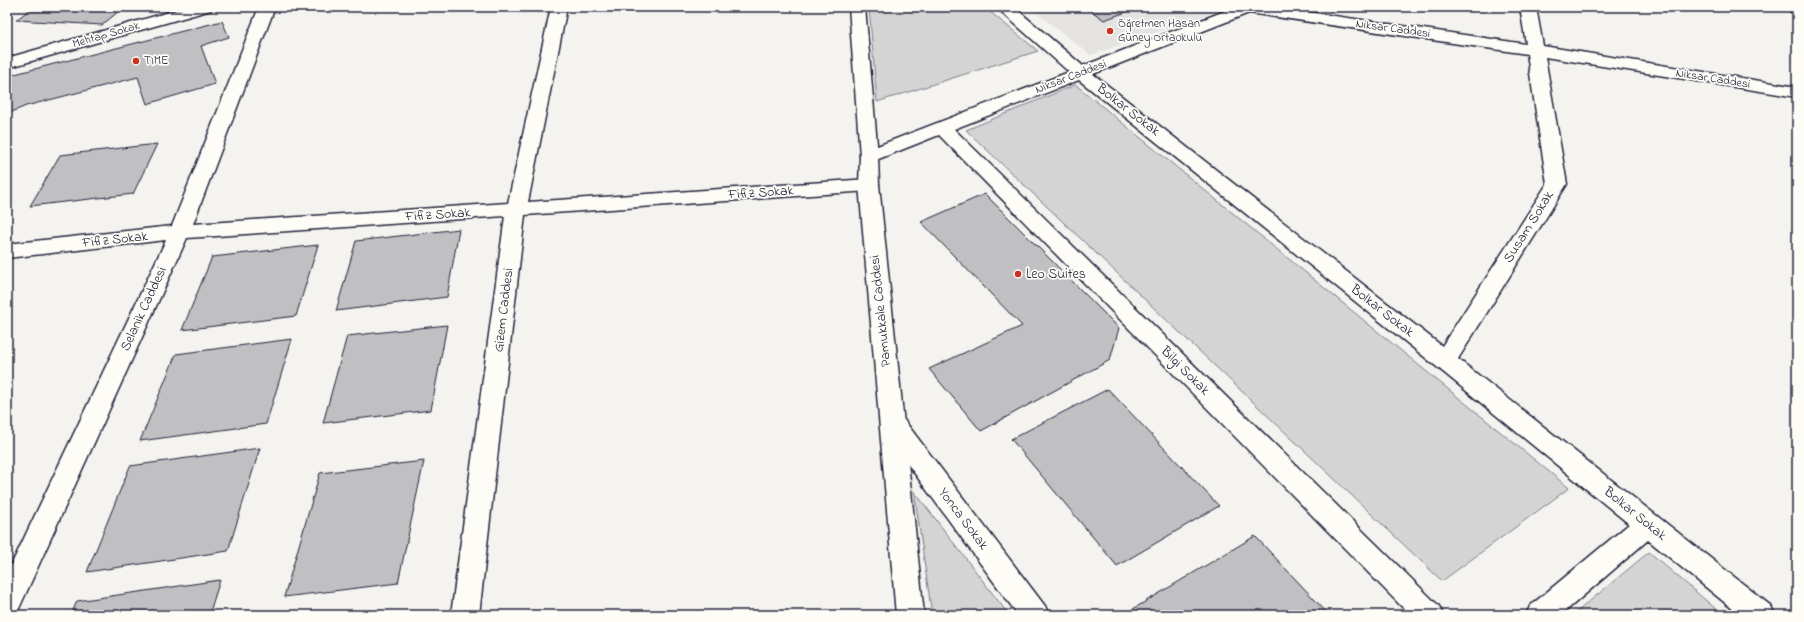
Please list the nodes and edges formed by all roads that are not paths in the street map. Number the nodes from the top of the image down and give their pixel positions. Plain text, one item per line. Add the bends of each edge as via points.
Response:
1 (205, 7) edge
2 (267, 7) edge
3 (559, 7) edge
4 (857, 7) edge
5 (1004, 7) edge
6 (1248, 7) edge
7 (1528, 7) edge
8 (1535, 50) junction
9 (7, 62) edge
10 (1081, 73) junction
11 (1797, 92) edge
12 (942, 128) junction
13 (869, 156) junction
14 (869, 186) junction
15 (516, 210) junction
16 (180, 232) junction
17 (7, 251) edge
18 (1446, 361) junction
19 (892, 423) junction
20 (1648, 524) junction
21 (7, 604) edge
22 (465, 615) edge
23 (910, 615) edge
24 (1035, 615) edge
25 (1429, 615) edge
26 (1540, 615) edge
27 (1761, 615) edge

1 - 9 street, Mehtap Sokak
2 - 16 street, Selanik Caddesi
3 - 15 street, Gizem Caddesi
4 - 13 street, Pamukkale Caddesi
5 - 10 street, Bolkar Sokak
6 - 8 street, Niksar Caddesi
6 - 10 street, Niksar Caddesi
7 - 8 street, Susam Sokak
8 - 11 street, Niksar Caddesi
8 - 18 street, Susam Sokak via 1557,184
10 - 12 street, Niksar Caddesi
10 - 18 street, Bolkar Sokak
12 - 13 street, Niksar Caddesi
12 - 25 street, Bilgi Sokak
13 - 14 street, Pamukkale Caddesi
14 - 15 street, Fifiz Sokak
14 - 19 street, Pamukkale Caddesi
15 - 16 street, Fifiz Sokak
15 - 22 street, Gizem Caddesi
16 - 17 street, Fifiz Sokak
16 - 21 street, Selanik Caddesi
18 - 20 street, Bolkar Sokak
19 - 23 street, Pamukkale Caddesi
19 - 24 street, Yonca Sokak
20 - 26 street
20 - 27 street, Bolkar Sokak

